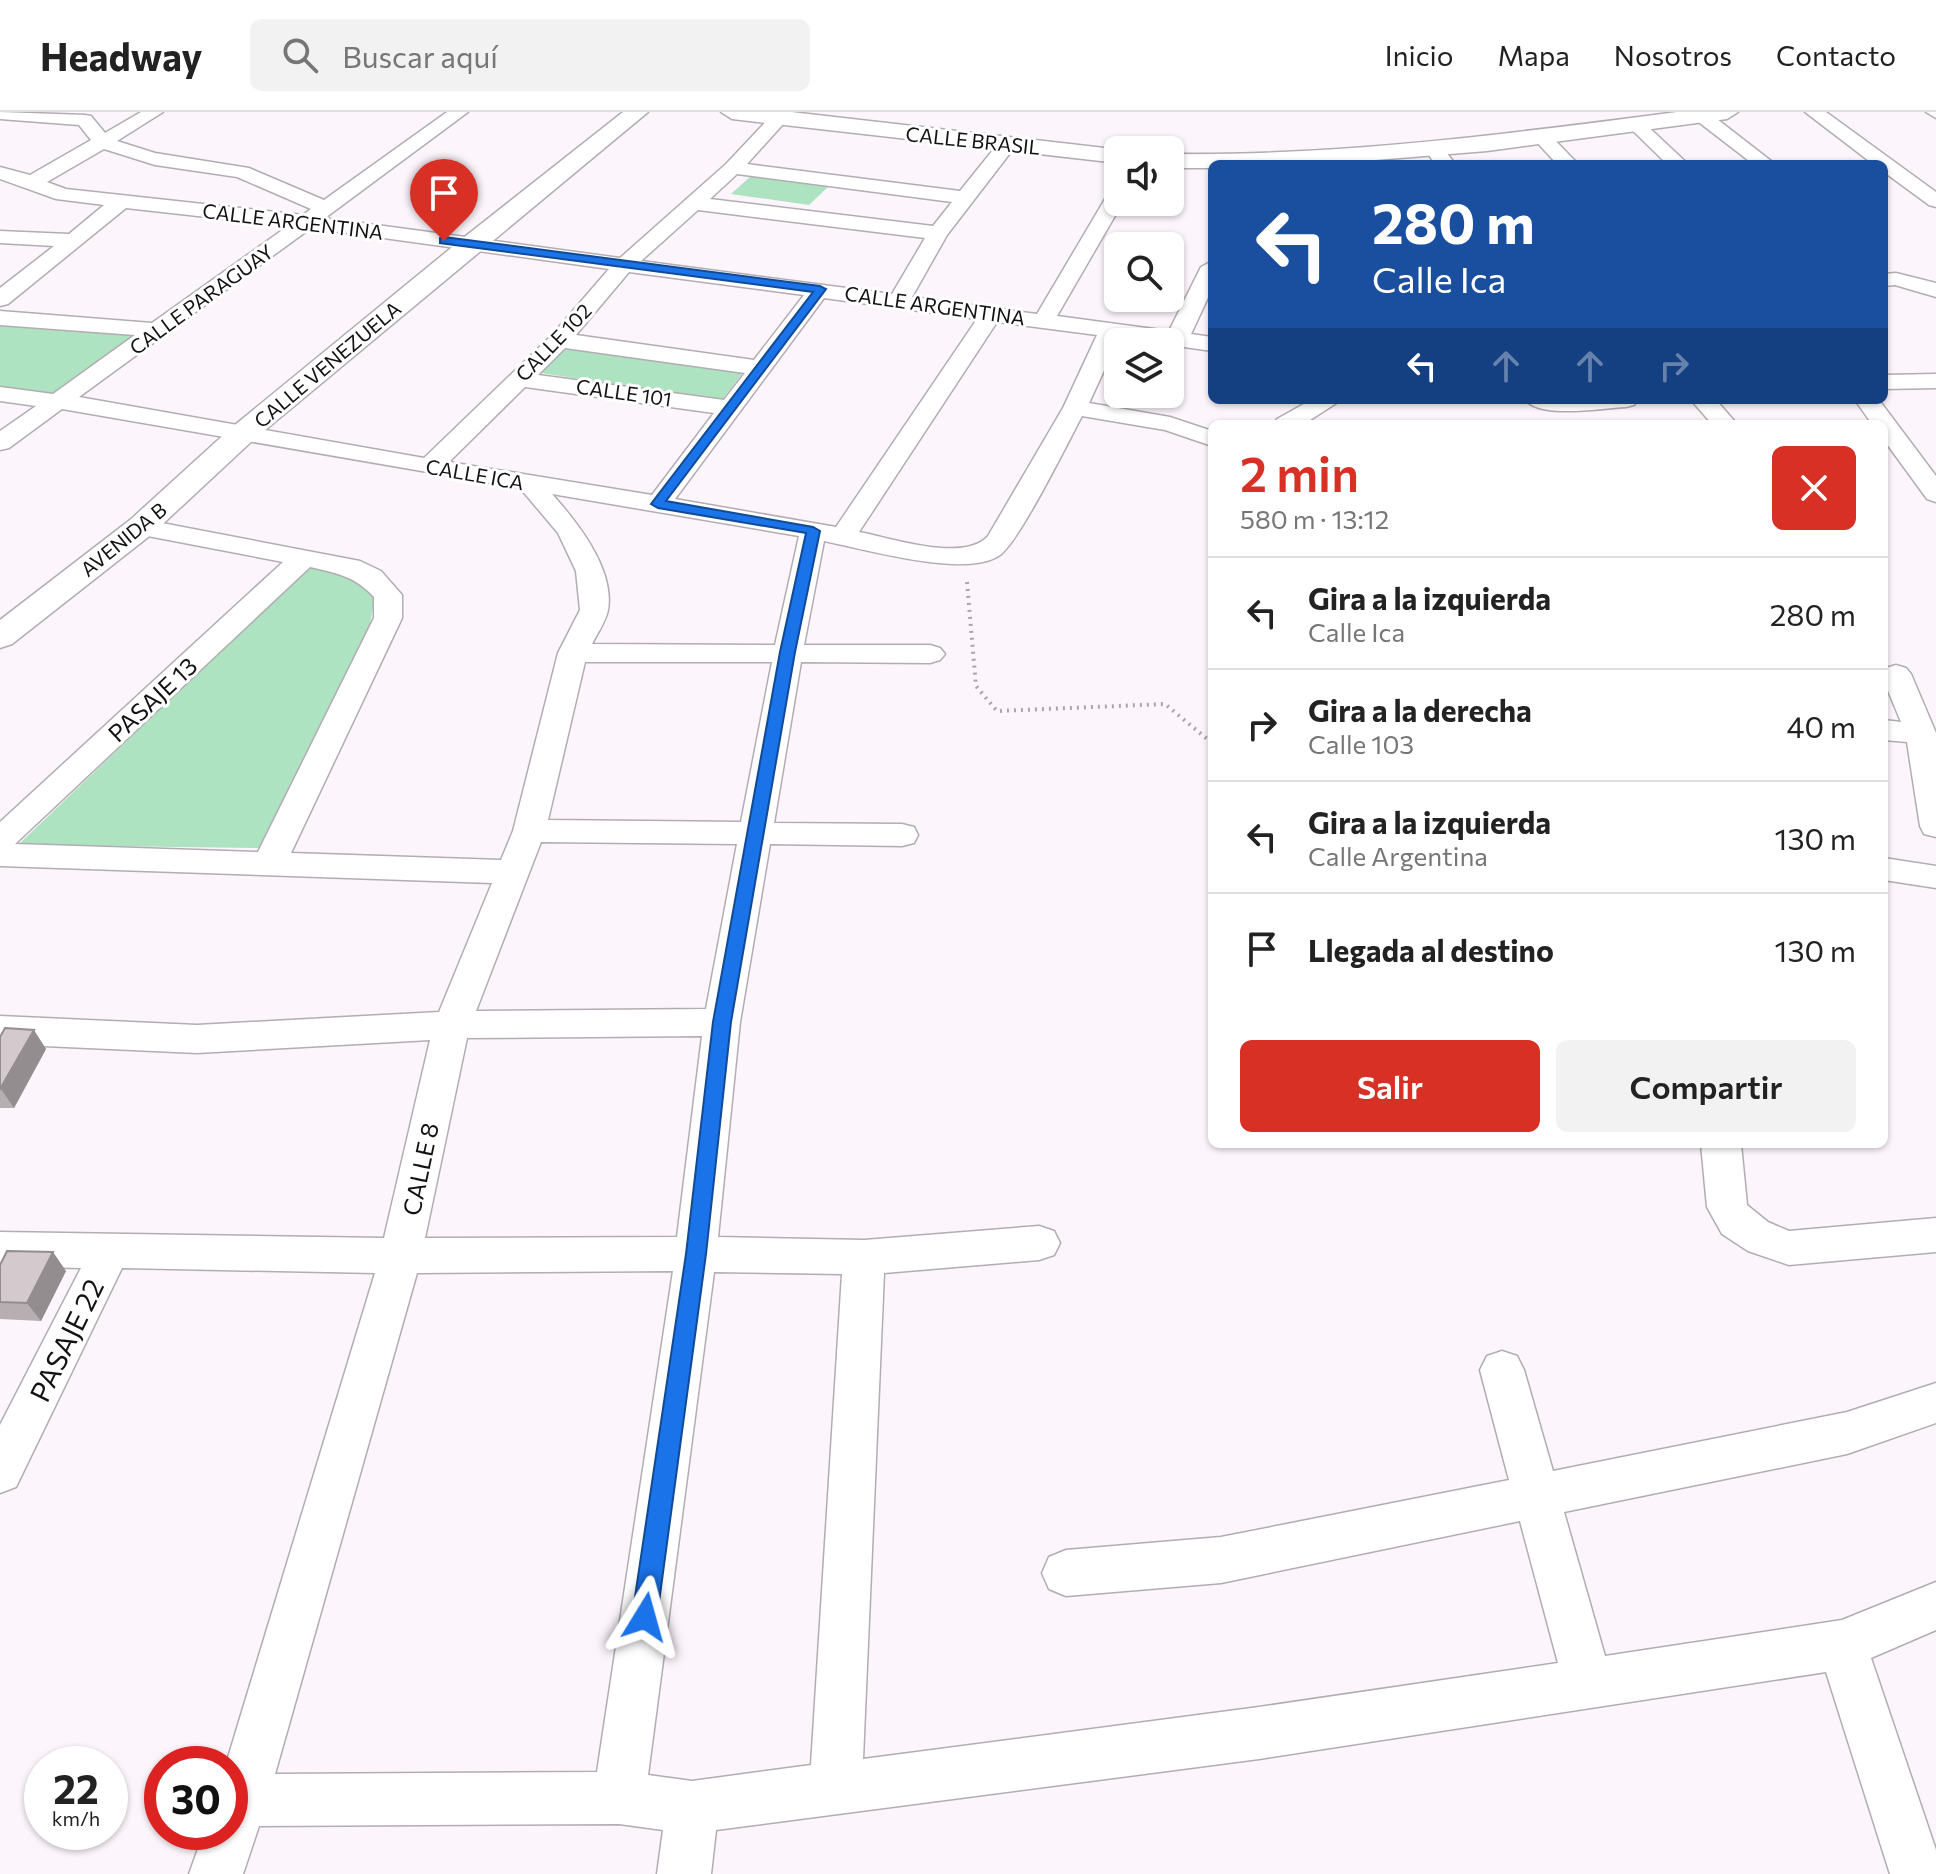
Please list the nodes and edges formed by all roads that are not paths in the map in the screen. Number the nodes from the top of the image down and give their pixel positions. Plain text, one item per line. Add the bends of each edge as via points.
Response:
1 (154, 112) edge
2 (459, 112) edge
3 (637, 112) edge
4 (732, 112) edge
5 (1727, 112) edge
6 (1814, 112) edge
7 (0, 114) edge
8 (782, 115) edge
9 (1702, 116) junction
10 (1636, 125) junction
11 (1541, 137) junction
12 (103, 143) junction
13 (1008, 144) junction
14 (1104, 154) edge
15 (1439, 156) edge
16 (1337, 160) edge
17 (1564, 160) edge
18 (1674, 160) edge
19 (1760, 160) edge
20 (1882, 160) edge
21 (1184, 161) edge
22 (1208, 162) edge
23 (1888, 164) edge
24 (733, 168) junction
25 (0, 173) edge
26 (34, 181) junction
27 (1899, 196) dead end
28 (1934, 197) edge
29 (965, 198) junction
30 (122, 201) junction
31 (694, 203) junction
32 (326, 208) junction
33 (1105, 216) edge
34 (308, 222) junction
35 (938, 233) junction
36 (0, 237) edge
37 (70, 240) junction
38 (471, 244) junction
39 (623, 266) junction
40 (1888, 276) edge
41 (1208, 277) edge
42 (820, 289) junction
43 (1936, 290) edge
44 (0, 299) edge
45 (899, 301) junction
46 (991, 314) junction
47 (0, 318) edge
48 (1044, 320) junction
49 (1182, 328) edge
50 (1104, 329) edge
51 (159, 330) junction
52 (560, 340) junction
53 (1184, 340) edge
54 (1208, 343) edge
55 (1104, 345) edge
56 (761, 368) junction
57 (1932, 373) edge
58 (518, 379) junction
59 (1888, 381) edge
60 (0, 394) edge
61 (58, 400) junction
62 (1322, 404) edge
63 (1593, 404) edge
64 (1707, 404) edge
65 (730, 408) junction
66 (1075, 408) junction
67 (1551, 409) edge
68 (1293, 420) edge
69 (1721, 420) edge
70 (1888, 429) edge
71 (241, 435) junction
72 (1208, 438) edge
73 (0, 443) edge
74 (430, 466) junction
75 (530, 484) junction
76 (1936, 494) edge
77 (658, 504) junction
78 (141, 527) junction
79 (828, 533) junction
80 (305, 557) junction
81 (0, 637) edge
82 (788, 652) junction
83 (573, 653) junction
84 (930, 654) dead end
85 (1896, 674) dead end
86 (1888, 730) edge
87 (1921, 734) junction
88 (1936, 826) edge
89 (529, 831) junction
90 (758, 832) junction
91 (902, 835) dead end
92 (0, 840) edge
93 (0, 855) edge
94 (270, 862) junction
95 (1888, 870) edge
96 (513, 872) junction
97 (1936, 877) edge
98 (722, 1022) junction
99 (452, 1025) junction
100 (0, 1030) edge
101 (1721, 1148) edge
102 (1936, 1235) edge
103 (1039, 1243) dead end
104 (0, 1249) edge
105 (110, 1251) junction
106 (696, 1254) junction
107 (401, 1256) junction
108 (864, 1257) junction
109 (1502, 1370) dead end
110 (1936, 1403) edge
111 (0, 1472) edge
112 (1536, 1494) junction
113 (1066, 1573) dead end
114 (1936, 1606) edge
115 (1842, 1645) junction
116 (1588, 1683) junction
117 (248, 1776) edge
118 (836, 1786) junction
119 (619, 1798) junction
120 (248, 1800) edge
121 (692, 1807) junction
122 (224, 1850) edge
123 (216, 1874) edge
124 (684, 1874) edge
125 (1917, 1874) edge

1 - 12 street
2 - 32 street, CALLE PARAGUAY
3 - 38 main road, CALLE VENEZUELA
4 - 8 main road, CALLE BRASIL
5 - 9 main road
6 - 20 street
7 - 12 street via 85,120
8 - 13 main road, CALLE BRASIL
8 - 24 street, CALLE 102
9 - 10 main road
9 - 19 street
10 - 11 main road
10 - 18 street
11 - 15 main road
11 - 17 street
12 - 26 street
12 - 32 street via 138,156 246,173
13 - 14 main road, CALLE BRASIL
13 - 29 street
15 - 16 main road
21 - 22 main road
23 - 28 street
24 - 29 street
24 - 31 street, CALLE 102
25 - 26 street, CALLE ARGENTINA
26 - 30 street, CALLE ARGENTINA via 63,195
27 - 28 street
29 - 35 street
30 - 34 street, CALLE ARGENTINA
30 - 37 street
31 - 35 street
31 - 39 street, CALLE 102
32 - 34 street, CALLE PARAGUAY
33 - 48 street
34 - 38 street, CALLE ARGENTINA
34 - 51 street, CALLE PARAGUAY
35 - 45 street
36 - 37 street
37 - 44 street
38 - 39 street, CALLE ARGENTINA
38 - 71 main road, CALLE VENEZUELA
39 - 42 street, CALLE ARGENTINA
39 - 52 street, CALLE 102
40 - 43 street
41 - 49 street
42 - 45 street, CALLE ARGENTINA
42 - 56 street
45 - 46 street, CALLE ARGENTINA
46 - 48 street, CALLE ARGENTINA
46 - 79 street
47 - 51 street
48 - 50 street, CALLE ARGENTINA
51 - 61 street, CALLE PARAGUAY
52 - 56 street
52 - 58 street, CALLE 102
53 - 54 street, CALLE ARGENTINA
55 - 66 street
56 - 65 street
57 - 59 street
58 - 65 street, CALLE 101
58 - 74 street, CALLE 102
60 - 61 street, CALLE ICA
61 - 71 street, CALLE ICA
61 - 73 street, CALLE PARAGUAY
62 - 68 street
63 - 67 street
64 - 69 street
65 - 77 street
66 - 72 street via 1170,424
66 - 79 street, CALLE ICA via 993,549 958,557
70 - 76 street
71 - 74 street, CALLE ICA
71 - 78 main road, AVENIDA B
74 - 75 street, CALLE ICA
75 - 77 street, CALLE ICA
75 - 83 street, CALLE 8 via 570,531 590,571 594,610
77 - 79 street, CALLE ICA
78 - 80 street
78 - 81 main road, AVENIDA B
79 - 82 street
80 - 92 street, PASAJE 13
80 - 94 street via 371,577 388,595 388,618
82 - 83 street
82 - 84 street
82 - 90 street
83 - 89 street, CALLE 8
85 - 87 street
86 - 87 street
87 - 88 street
89 - 90 street
89 - 96 street, CALLE 8
90 - 91 street
90 - 98 street
93 - 94 street
94 - 96 street
95 - 97 street
96 - 99 street, CALLE 8
98 - 99 street
98 - 106 street
99 - 100 street via 197,1039
99 - 107 street, CALLE 8
101 - 102 street via 1727,1210 1767,1242 1789,1248
103 - 108 street
104 - 105 street
105 - 107 street
105 - 111 street, PASAJE 22
106 - 107 street
106 - 108 street
106 - 119 street
107 - 117 street, CALLE 8
108 - 118 street
109 - 112 street
110 - 112 street via 1847,1433
112 - 113 street via 1221,1560
112 - 116 street
114 - 115 street
115 - 116 street
115 - 125 street
116 - 118 street via 1259,1733
118 - 121 street
119 - 120 street
119 - 121 street
121 - 124 street
122 - 123 street, CALLE 8

